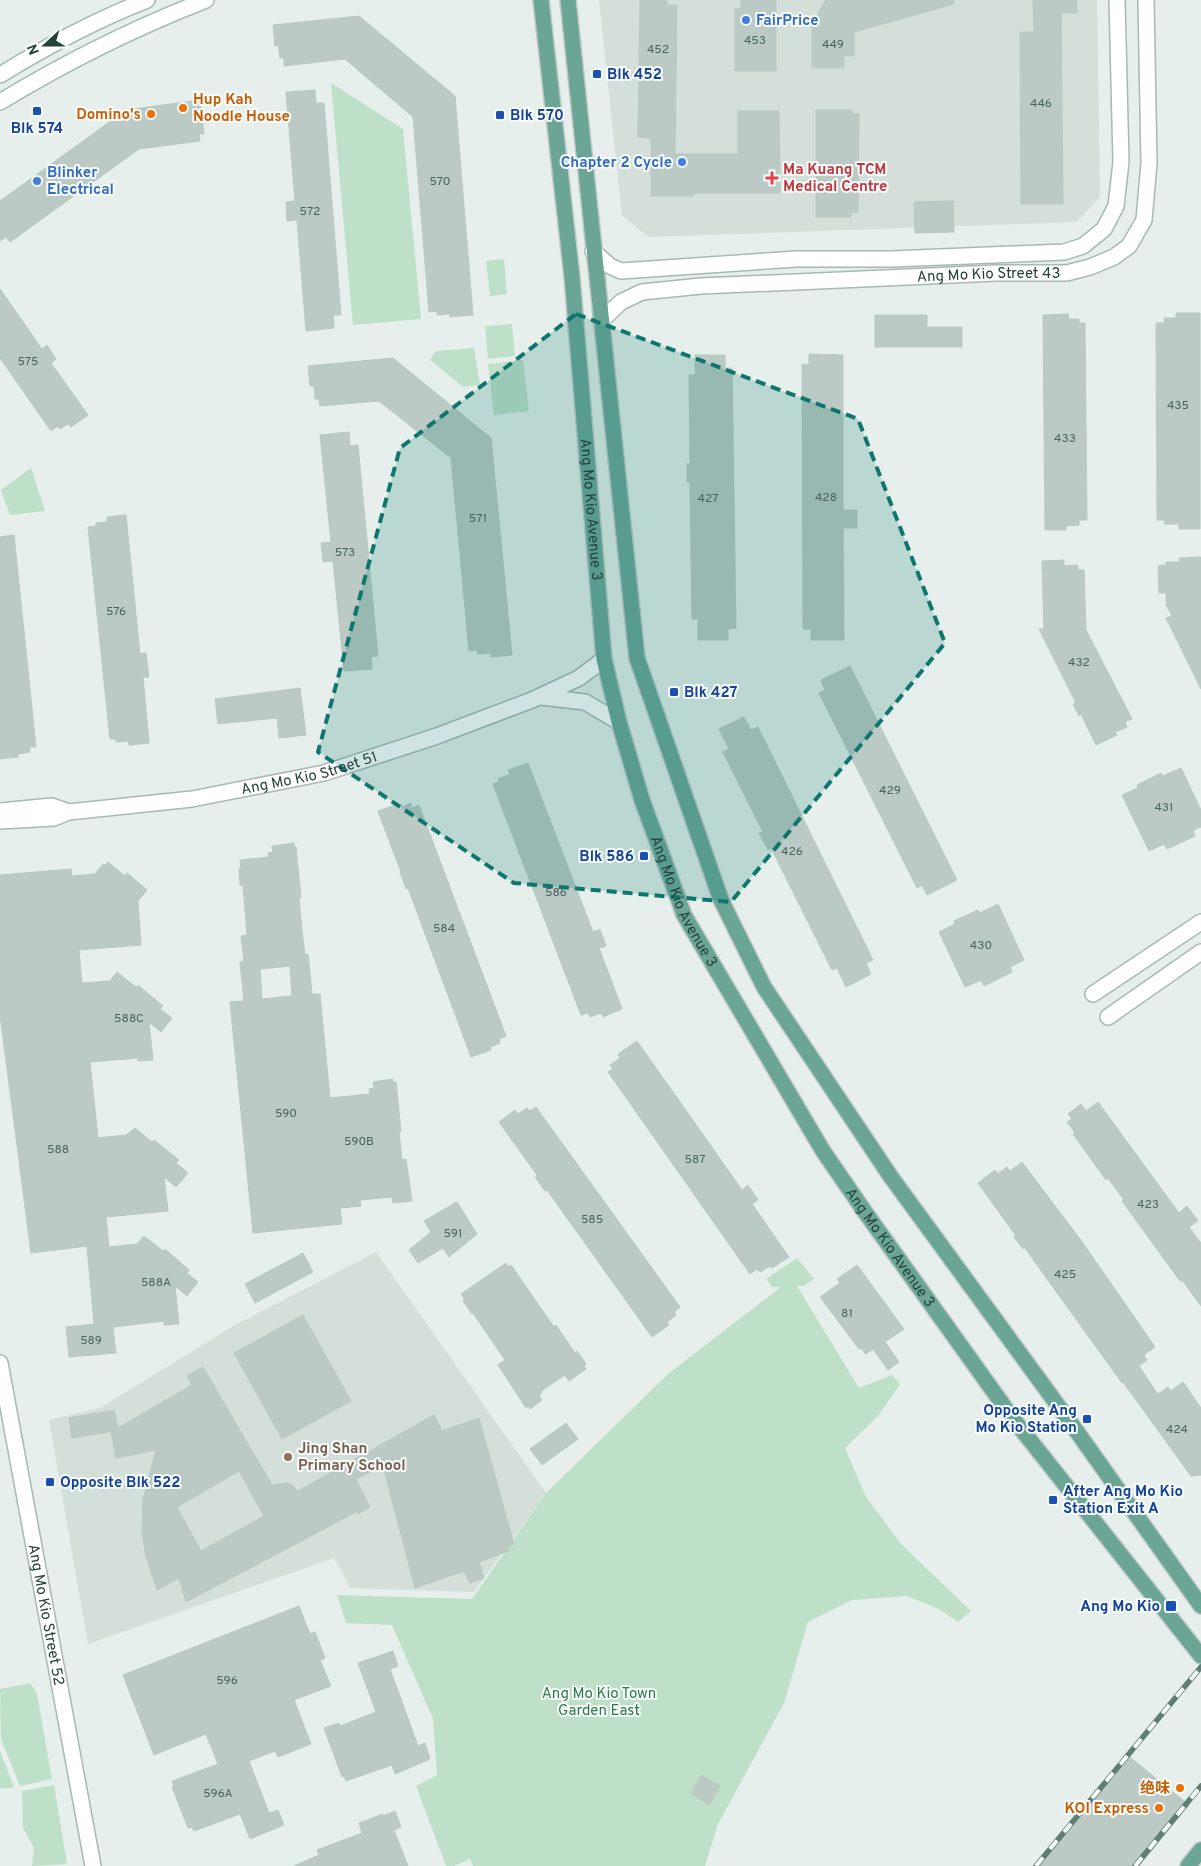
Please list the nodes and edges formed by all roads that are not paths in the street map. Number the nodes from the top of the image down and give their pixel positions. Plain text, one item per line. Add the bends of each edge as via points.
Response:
1 (147, 0) edge
2 (206, 0) edge
3 (541, 0) edge
4 (568, 0) edge
5 (1117, 0) edge
6 (1146, 0) edge
7 (0, 75) edge
8 (0, 102) edge
9 (593, 251) junction
10 (601, 321) junction
11 (604, 659) junction
12 (540, 696) junction
13 (619, 722) junction
14 (0, 811) edge
15 (69, 812) junction
16 (0, 821) edge
17 (1201, 922) edge
18 (1201, 952) edge
19 (1093, 994) dead end
20 (1108, 1017) dead end
21 (0, 1363) edge
22 (1201, 1606) edge
23 (1201, 1656) edge
24 (1201, 1850) edge
25 (93, 1866) edge
26 (1188, 1866) edge

1 - 7 street via 112,14
2 - 8 street via 122,36 42,76
3 - 11 main road, Ang Mo Kio Avenue 3 via 572,277
4 - 9 main road, Ang Mo Kio Avenue 3
5 - 9 street, Ang Mo Kio Street 43 via 1121,162 1116,206 1104,229 1083,246 1064,252 796,259 621,271
6 - 10 street, Ang Mo Kio Street 43 via 1149,163 1144,220 1130,246 1114,257 1067,273 804,281 642,292 621,302
9 - 10 main road, Ang Mo Kio Avenue 3
10 - 22 main road, Ang Mo Kio Avenue 3 via 637,658 721,900 764,987 891,1177
11 - 12 street, Ang Mo Kio Street 51 via 579,678
11 - 13 main road, Ang Mo Kio Avenue 3
12 - 13 street, Ang Mo Kio Street 51 via 585,702
12 - 15 street, Ang Mo Kio Street 51 via 437,736 324,773 192,799
13 - 23 main road, Ang Mo Kio Avenue 3 via 642,800 684,915 823,1151 1014,1420
14 - 15 street, Ang Mo Kio Street 51 via 52,806
15 - 16 street, Ang Mo Kio Street 51 via 54,818
17 - 19 street
18 - 20 street
21 - 25 street, Ang Mo Kio Street 52
24 - 26 main road

